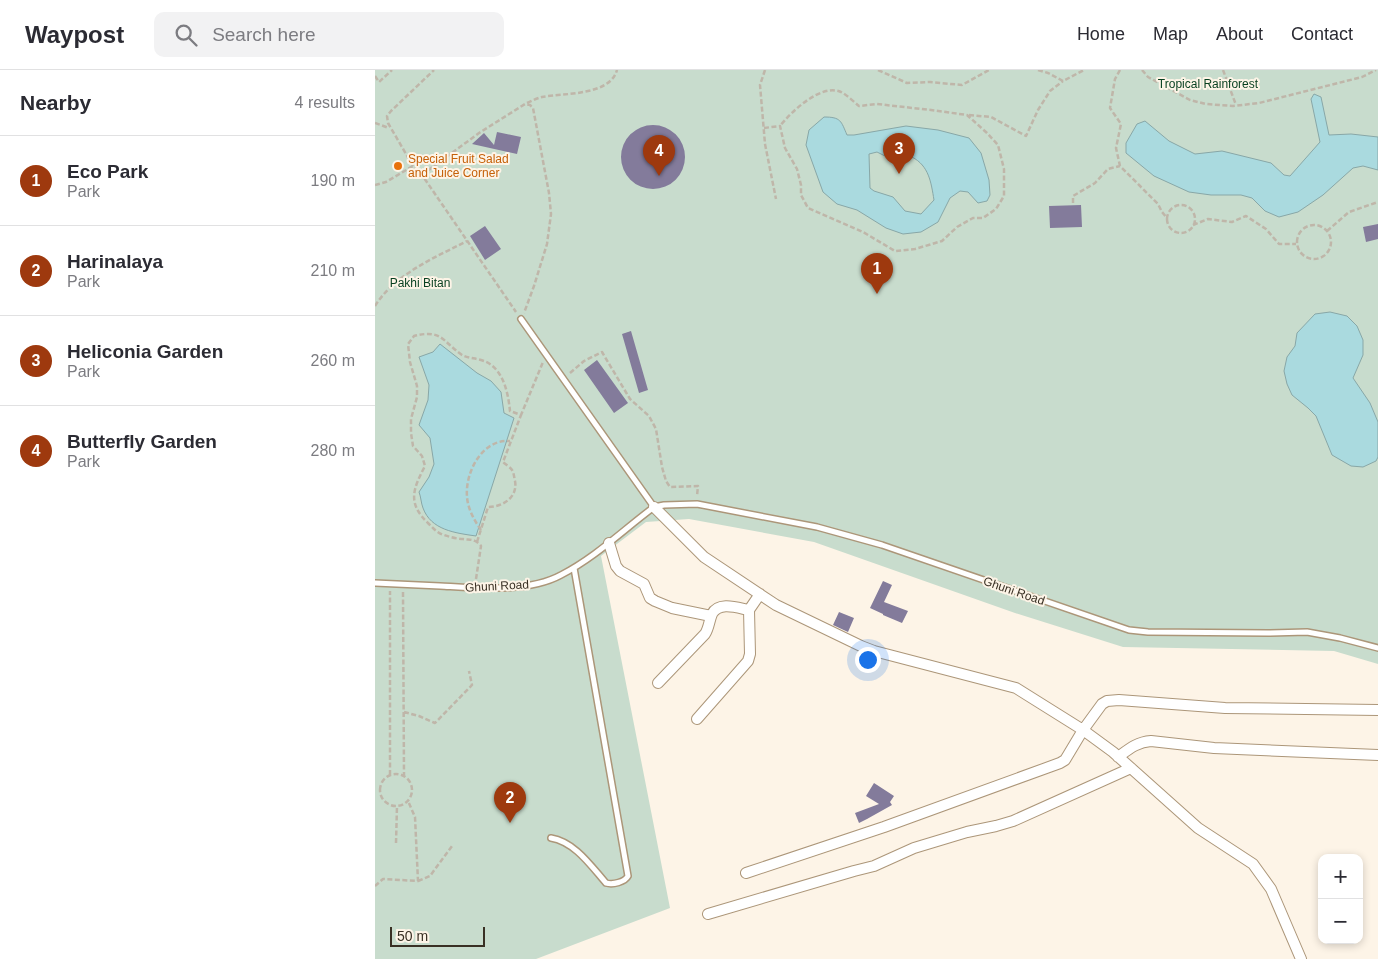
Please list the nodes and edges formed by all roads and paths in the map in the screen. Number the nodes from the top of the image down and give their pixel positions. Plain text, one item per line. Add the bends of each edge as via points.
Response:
1 (392, 70) edge
2 (434, 70) edge
3 (617, 70) edge
4 (765, 70) edge
5 (878, 70) edge
6 (989, 70) edge
7 (1038, 70) edge
8 (1084, 70) edge
9 (1120, 70) edge
10 (1142, 70) edge
11 (1223, 70) edge
12 (1376, 70) edge
13 (375, 76) edge
14 (1063, 82) junction
15 (525, 104) junction
16 (1237, 106) junction
17 (967, 115) junction
18 (375, 124) edge
19 (780, 126) junction
20 (764, 128) junction
21 (391, 129) junction
22 (413, 166) junction
23 (1121, 166) junction
24 (421, 175) junction
25 (375, 185) edge
26 (777, 199) dead end
27 (1378, 202) edge
28 (1073, 203) dead end
29 (1167, 218) junction
30 (1193, 225) junction
31 (1327, 231) junction
32 (467, 241) junction
33 (1296, 244) junction
34 (375, 306) edge
35 (521, 319) junction
36 (546, 354) junction
37 (564, 380) junction
38 (521, 415) junction
39 (511, 441) junction
40 (696, 504) junction
41 (654, 507) junction
42 (481, 530) junction
43 (477, 542) junction
44 (609, 543) junction
45 (574, 568) junction
46 (375, 583) edge
47 (390, 584) junction
48 (403, 584) junction
49 (475, 588) junction
50 (760, 594) junction
51 (749, 610) junction
52 (711, 616) junction
53 (1378, 648) edge
54 (469, 671) dead end
55 (658, 683) dead end
56 (1378, 710) edge
57 (404, 712) junction
58 (697, 719) dead end
59 (1085, 731) junction
60 (1116, 755) junction
61 (1378, 755) edge
62 (1131, 768) junction
63 (390, 775) junction
64 (404, 775) junction
65 (408, 801) junction
66 (397, 806) junction
67 (551, 838) dead end
68 (396, 843) dead end
69 (452, 846) dead end
70 (746, 873) dead end
71 (418, 881) junction
72 (375, 886) edge
73 (708, 914) dead end
74 (1301, 959) edge

1 - 13 path via 379,82
2 - 21 path via 387,116
3 - 15 path via 615,76 599,89 540,97
4 - 20 path via 760,85
5 - 6 path via 907,83 962,84
7 - 14 path
8 - 14 path
9 - 23 path via 1115,79 1110,108 1121,124 1117,148
10 - 16 path via 1148,77 1190,100
11 - 16 path
12 - 16 path via 1362,77
14 - 17 path via 1050,91 1026,136 991,117
15 - 24 path
15 - 35 path via 533,108 551,214 547,244
17 - 19 path via 885,105 859,106 840,91 824,90 789,114
17 - 19 path via 998,146 1004,169 1004,196 996,210 957,227 942,241 895,251 863,232 808,208
18 - 21 path
19 - 20 path
20 - 26 path
21 - 22 path
22 - 24 path
22 - 25 path
23 - 28 path via 1108,169 1095,183 1073,196
23 - 29 path via 1158,204
24 - 32 path
27 - 31 path via 1349,212
29 - 30 path via 1169,227 1177,233 1187,232
29 - 30 path via 1175,206 1185,206 1194,215
30 - 33 path via 1208,219 1232,222 1247,216 1266,229 1279,244
31 - 33 path via 1317,225 1307,226 1299,233
31 - 33 path via 1330,246 1325,256 1315,260 1305,257
32 - 34 path via 408,273
32 - 35 path
35 - 36 lane
36 - 37 lane
36 - 38 path
37 - 40 path via 584,361 602,352 630,399 649,416 656,429 666,481 670,487 698,486
37 - 41 lane
38 - 39 path
38 - 43 path via 510,411 503,379 489,364 463,356 432,333 414,336 408,344 417,386 411,433 413,446 422,456 425,466 416,482 416,508 425,521 443,535
39 - 42 path via 503,462 513,471 516,487 512,497 504,503 488,507
39 - 42 path via 503,440 488,448 478,457 470,475 467,498
40 - 41 lane, Ghuni Road
40 - 53 lane, Ghuni Road via 817,526 1129,630 1307,632
41 - 44 lane, Ghuni Road
41 - 50 street via 704,558
42 - 43 path
43 - 49 path via 481,546
44 - 45 lane, Ghuni Road
44 - 52 street via 616,566 644,584 650,598 672,608
45 - 49 lane, Ghuni Road via 537,584
45 - 67 lane via 627,878 607,883 568,844
46 - 47 lane, Ghuni Road
47 - 48 lane, Ghuni Road
47 - 63 path
48 - 49 lane, Ghuni Road
48 - 57 path
50 - 51 street
50 - 59 street via 874,651 1016,688
51 - 52 street via 722,606
51 - 58 street via 748,661
52 - 55 street via 705,634
54 - 57 path via 471,685 435,723
56 - 59 street via 1225,708 1119,700 1102,704
57 - 64 path
59 - 60 street
59 - 70 street via 1060,764
60 - 61 street via 1144,741 1151,741 1214,748
60 - 62 street
62 - 73 street via 1013,821 914,848 874,866
62 - 74 street via 1198,828 1253,864 1271,888
63 - 64 path
63 - 66 path via 383,780 380,792 386,803
64 - 65 path via 413,790
65 - 66 path
65 - 71 path via 415,817
66 - 68 path
69 - 71 path via 430,876
71 - 72 path via 383,879

